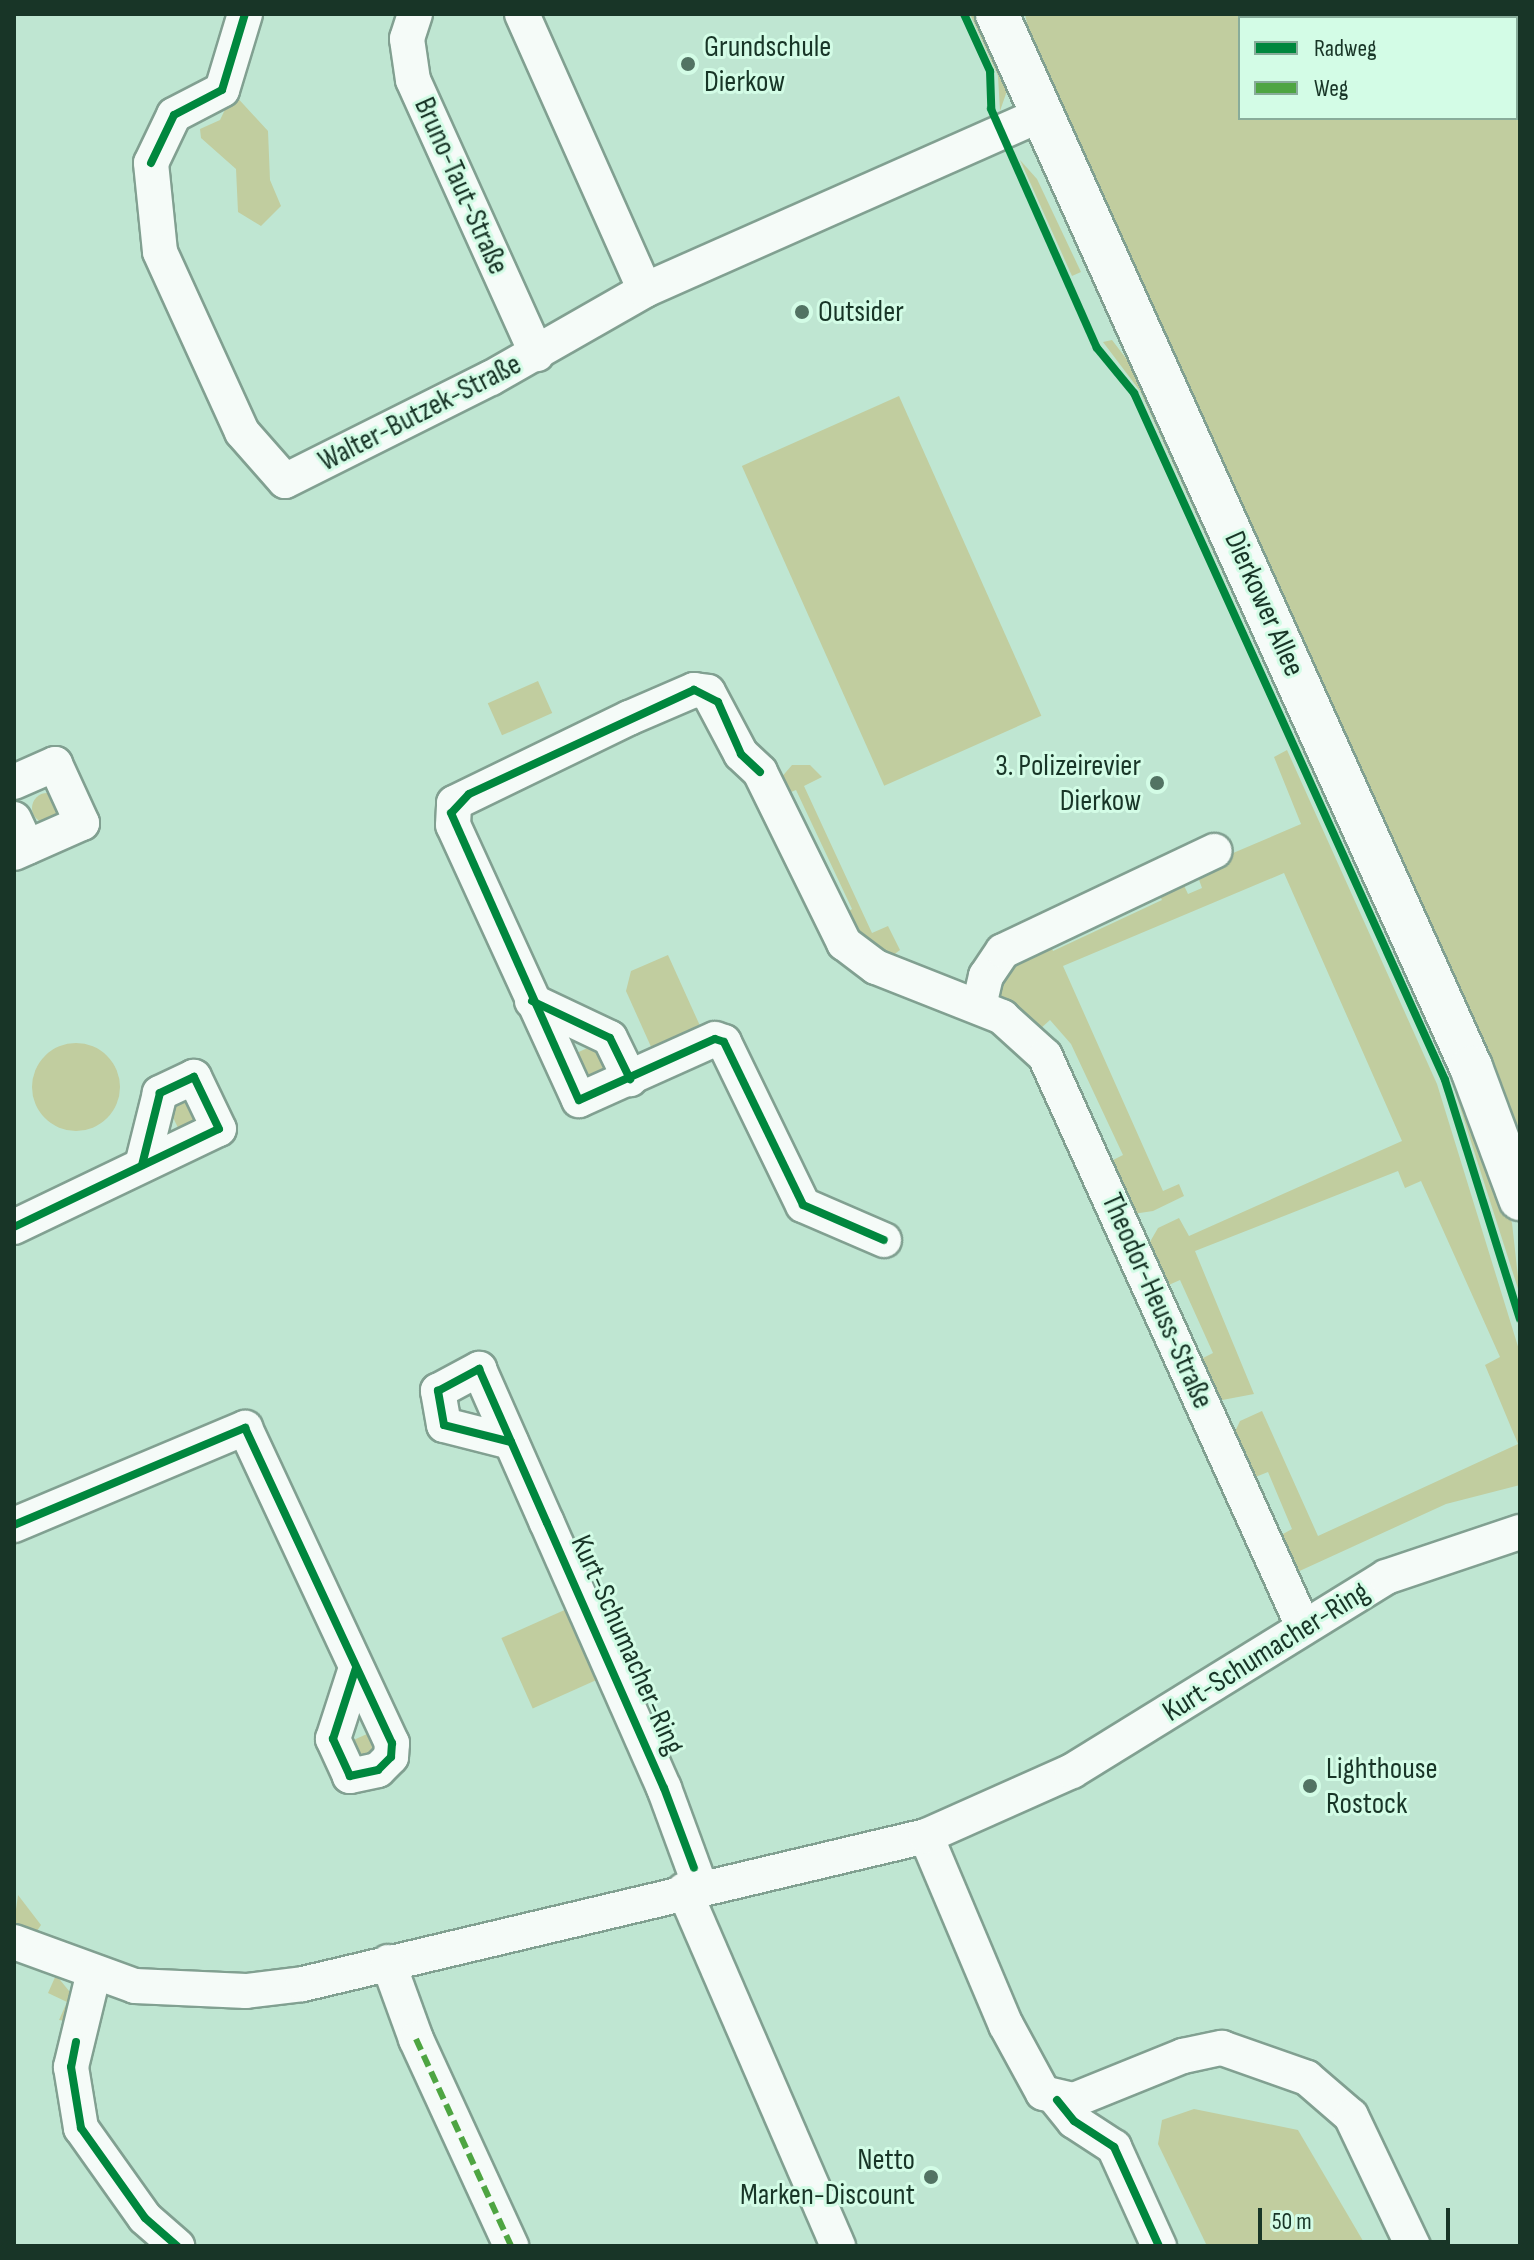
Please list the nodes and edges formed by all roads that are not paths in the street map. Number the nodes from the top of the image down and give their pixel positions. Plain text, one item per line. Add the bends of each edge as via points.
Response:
1 (245, 14) edge
2 (415, 14) edge
3 (522, 14) edge
4 (997, 14) edge
5 (1042, 114) junction
6 (645, 290) junction
7 (537, 354) junction
8 (14, 782) edge
9 (18, 839) edge
10 (1215, 851) dead end
11 (532, 1001) junction
12 (979, 1006) junction
13 (630, 1079) junction
14 (142, 1165) dead end
15 (1520, 1199) edge
16 (14, 1227) edge
17 (884, 1240) dead end
18 (511, 1442) dead end
19 (14, 1525) edge
20 (1520, 1532) edge
21 (1302, 1624) junction
22 (356, 1668) dead end
23 (926, 1836) junction
24 (692, 1888) junction
25 (14, 1942) edge
26 (388, 1962) junction
27 (93, 1976) junction
28 (1057, 2100) junction
29 (177, 2246) edge
30 (511, 2246) edge
31 (838, 2246) edge
32 (1159, 2246) edge
33 (1413, 2246) edge

1 - 7 street, Walter-Butzek-Straße via 222,90 174,115 151,163 160,252 257,449 285,481
2 - 7 street, Bruno-Taut-Straße via 409,61
3 - 6 street
4 - 5 main road, Dierkower Allee
5 - 6 street, Walter-Butzek-Straße
5 - 15 main road, Dierkower Allee via 1471,1067
6 - 7 street, Walter-Butzek-Straße
8 - 9 street via 55,764 82,823
10 - 12 street via 1003,951 986,976
11 - 12 street, Theodor-Heuss-Straße via 453,825 454,803 694,690 718,702 741,754 760,772 844,943 876,967
11 - 13 street via 610,1038
11 - 13 street, Theodor-Heuss-Straße via 579,1100
12 - 21 street, Theodor-Heuss-Straße via 1018,1026 1045,1056
13 - 17 street, Theodor-Heuss-Straße via 715,1039 724,1042 803,1205
14 - 16 street
18 - 24 street, Kurt-Schumacher-Ring
19 - 22 street via 245,1428
20 - 21 street, Kurt-Schumacher-Ring via 1429,1558
21 - 23 street, Kurt-Schumacher-Ring via 1072,1771
23 - 24 street, Kurt-Schumacher-Ring
23 - 28 street via 1032,2081
24 - 26 street, Kurt-Schumacher-Ring
24 - 31 street, Kurt-Schumacher-Ring
25 - 27 street, Kurt-Schumacher-Ring
26 - 27 street, Kurt-Schumacher-Ring via 246,1991 179,1991
26 - 30 street
27 - 29 street via 71,2067 81,2128 145,2218
28 - 32 street via 1074,2121 1114,2147
28 - 33 street via 1091,2096 1204,2049 1235,2051 1307,2078 1351,2116

